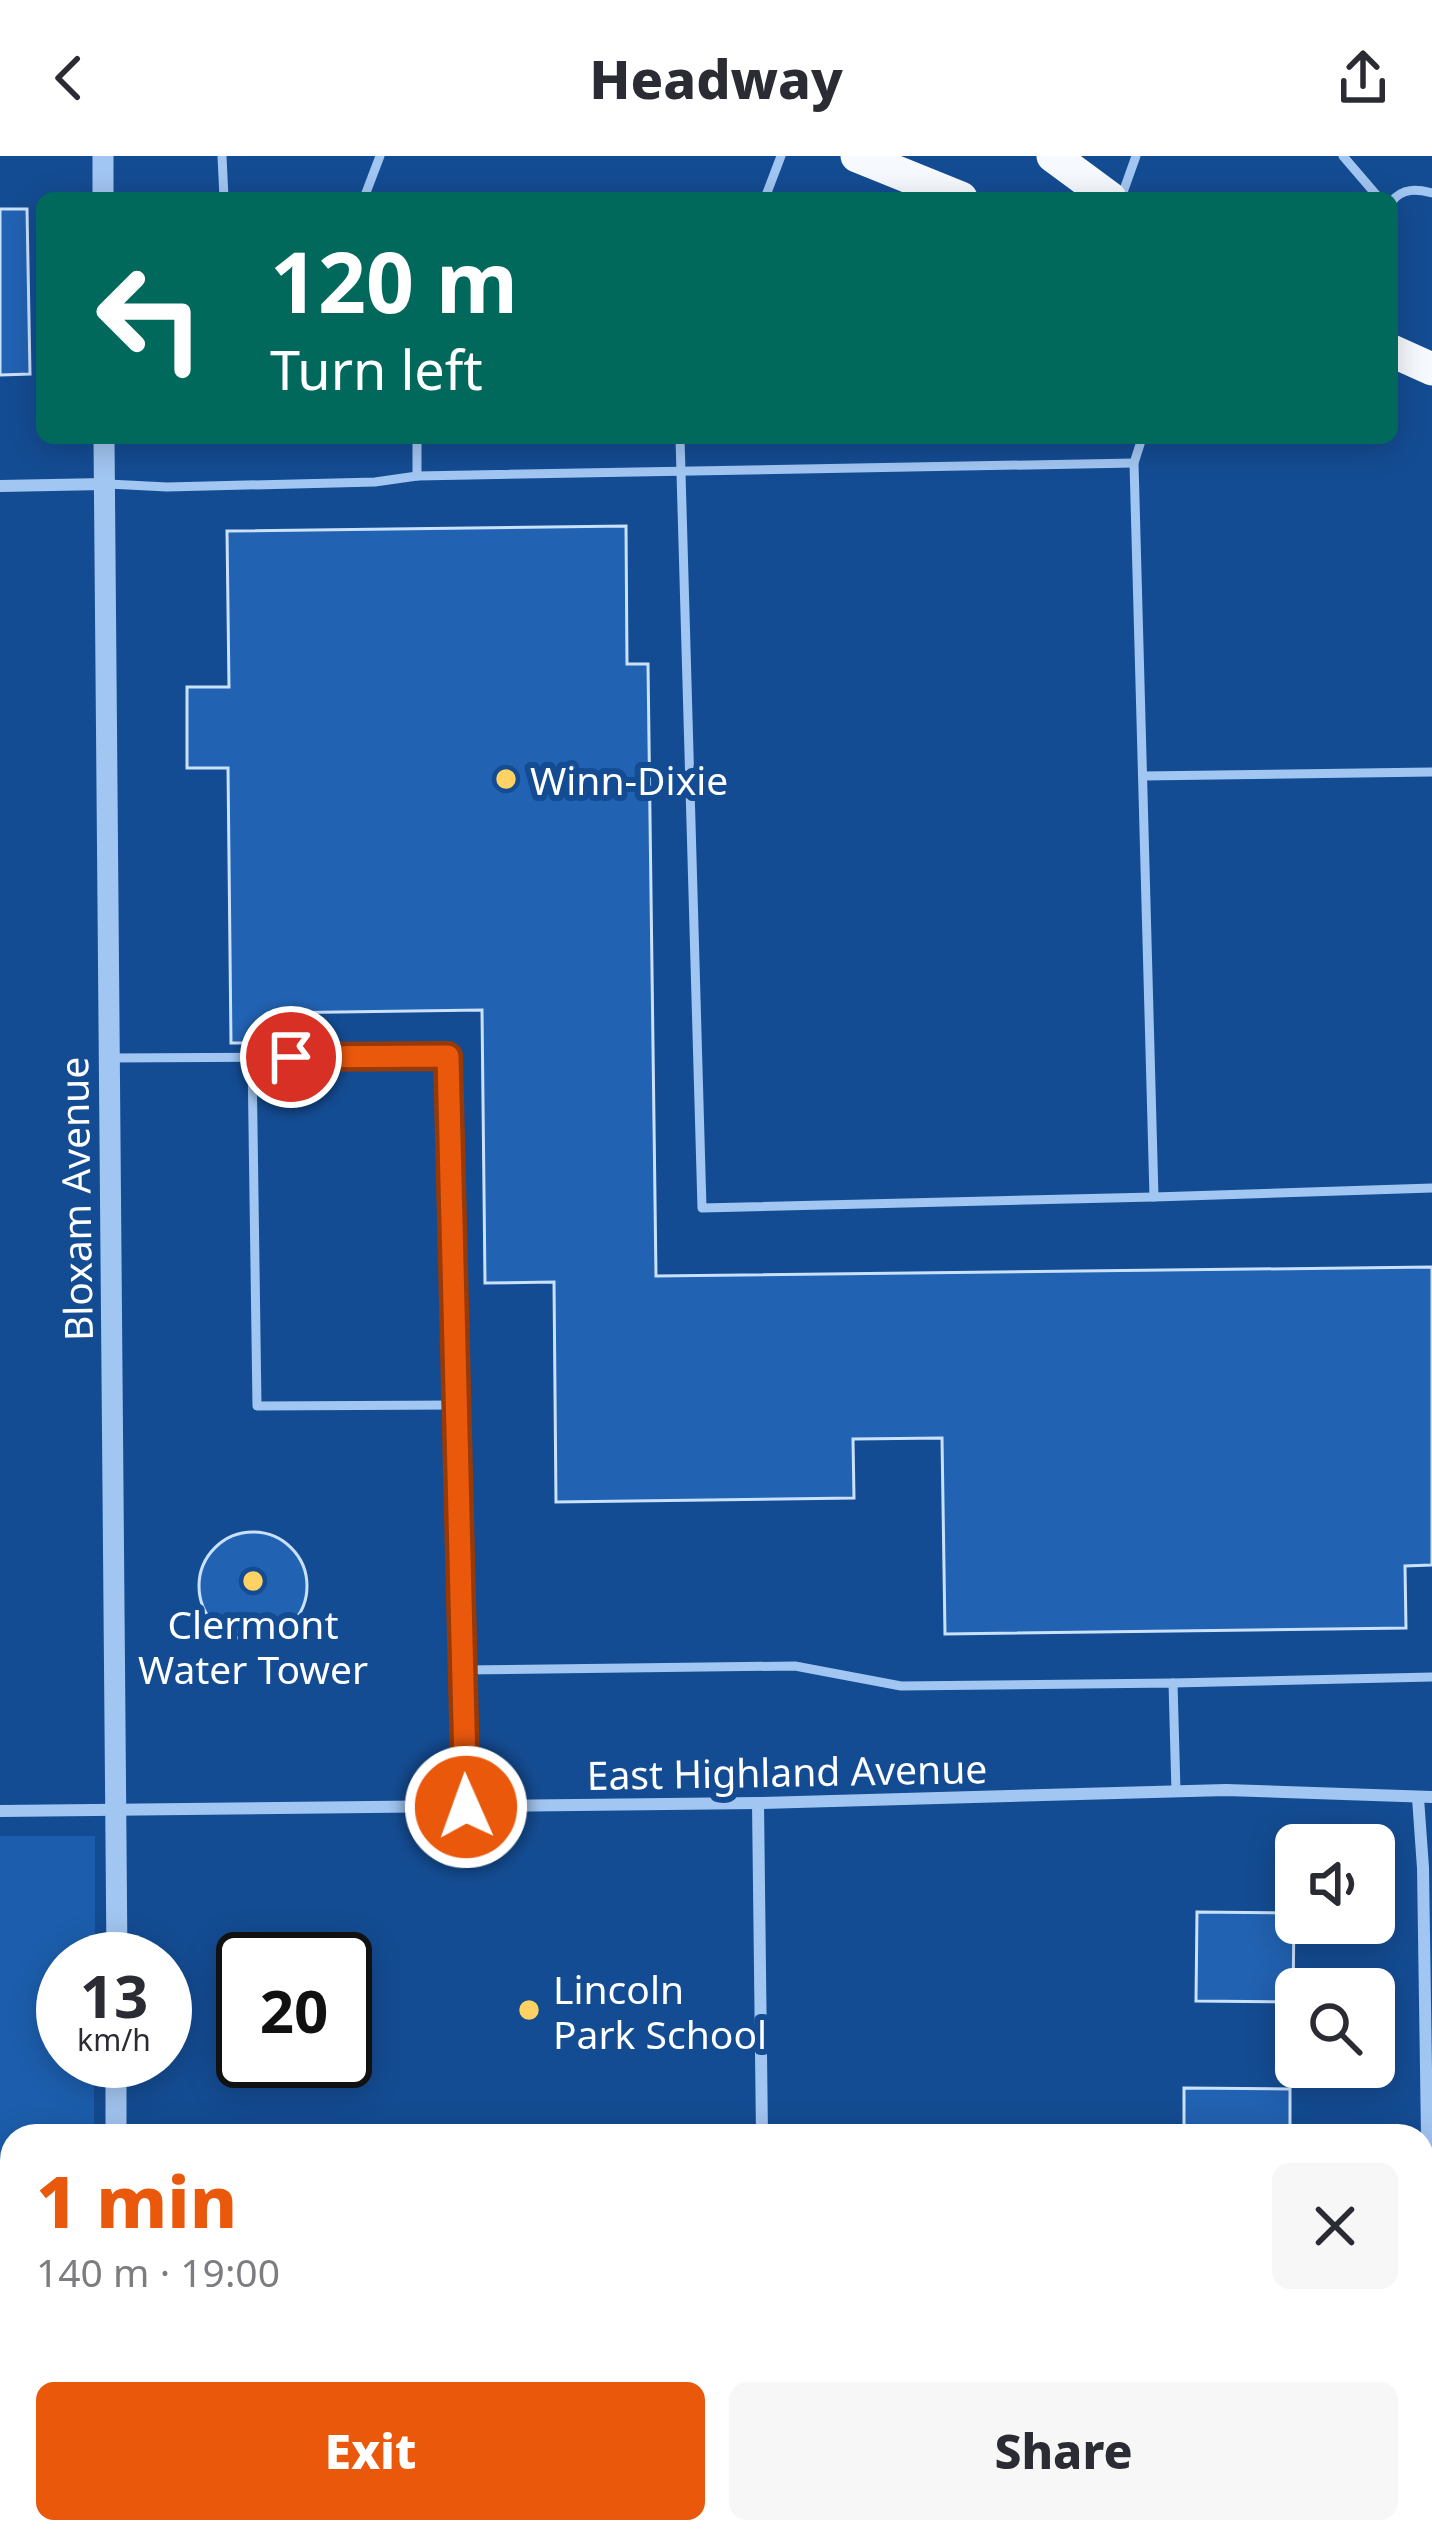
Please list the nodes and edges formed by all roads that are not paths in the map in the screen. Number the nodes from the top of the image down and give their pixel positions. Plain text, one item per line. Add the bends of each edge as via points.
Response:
1 (103, 156) edge
2 (222, 156) edge
3 (380, 156) edge
4 (782, 156) edge
5 (857, 156) edge
6 (1053, 156) edge
7 (1136, 156) edge
8 (1343, 156) edge
9 (103, 192) edge
10 (224, 192) edge
11 (366, 192) edge
12 (767, 192) edge
13 (946, 192) edge
14 (1102, 192) edge
15 (1123, 192) edge
16 (1374, 192) edge
17 (1432, 193) edge
18 (1398, 194) edge
19 (1398, 354) edge
20 (1432, 370) edge
21 (104, 444) edge
22 (417, 444) edge
23 (680, 444) edge
24 (1140, 444) edge
25 (1134, 463) junction
26 (680, 469) junction
27 (418, 476) junction
28 (104, 484) junction
29 (0, 486) edge
30 (1432, 772) edge
31 (1143, 776) junction
32 (251, 1057) junction
33 (110, 1058) junction
34 (1432, 1188) edge
35 (1154, 1198) junction
36 (456, 1405) junction
37 (462, 1670) junction
38 (1432, 1677) edge
39 (1173, 1683) junction
40 (1176, 1792) junction
41 (1425, 1798) edge
42 (758, 1803) junction
43 (466, 1807) junction
44 (118, 1810) junction
45 (0, 1811) edge
46 (117, 1932) edge
47 (116, 2088) edge
48 (116, 2124) edge
49 (762, 2124) edge
50 (1427, 2124) edge

1 - 9 street
2 - 10 lane
3 - 11 lane
4 - 12 lane
5 - 13 highway
6 - 14 highway
7 - 15 lane
8 - 16 lane
17 - 18 lane
19 - 20 highway
21 - 28 street, Bloxam Avenue
22 - 27 lane
23 - 26 lane
24 - 25 lane
25 - 26 lane
25 - 31 lane
26 - 27 lane
26 - 35 lane via 702,1208
27 - 28 lane
28 - 29 street
28 - 33 street, Bloxam Avenue
30 - 31 lane
31 - 35 lane
32 - 33 lane
32 - 36 lane via 448,1056
32 - 36 lane via 257,1406
33 - 44 street, Bloxam Avenue
34 - 35 lane
36 - 37 lane
37 - 39 lane via 796,1666 902,1685
37 - 43 lane
38 - 39 lane
39 - 40 lane
40 - 41 street, East Highland Avenue
40 - 42 street, East Highland Avenue
41 - 50 street
42 - 43 street, East Highland Avenue
42 - 49 street
43 - 44 street, East Highland Avenue
44 - 45 street, East Highland Avenue
44 - 46 street, Bloxam Avenue
47 - 48 street

